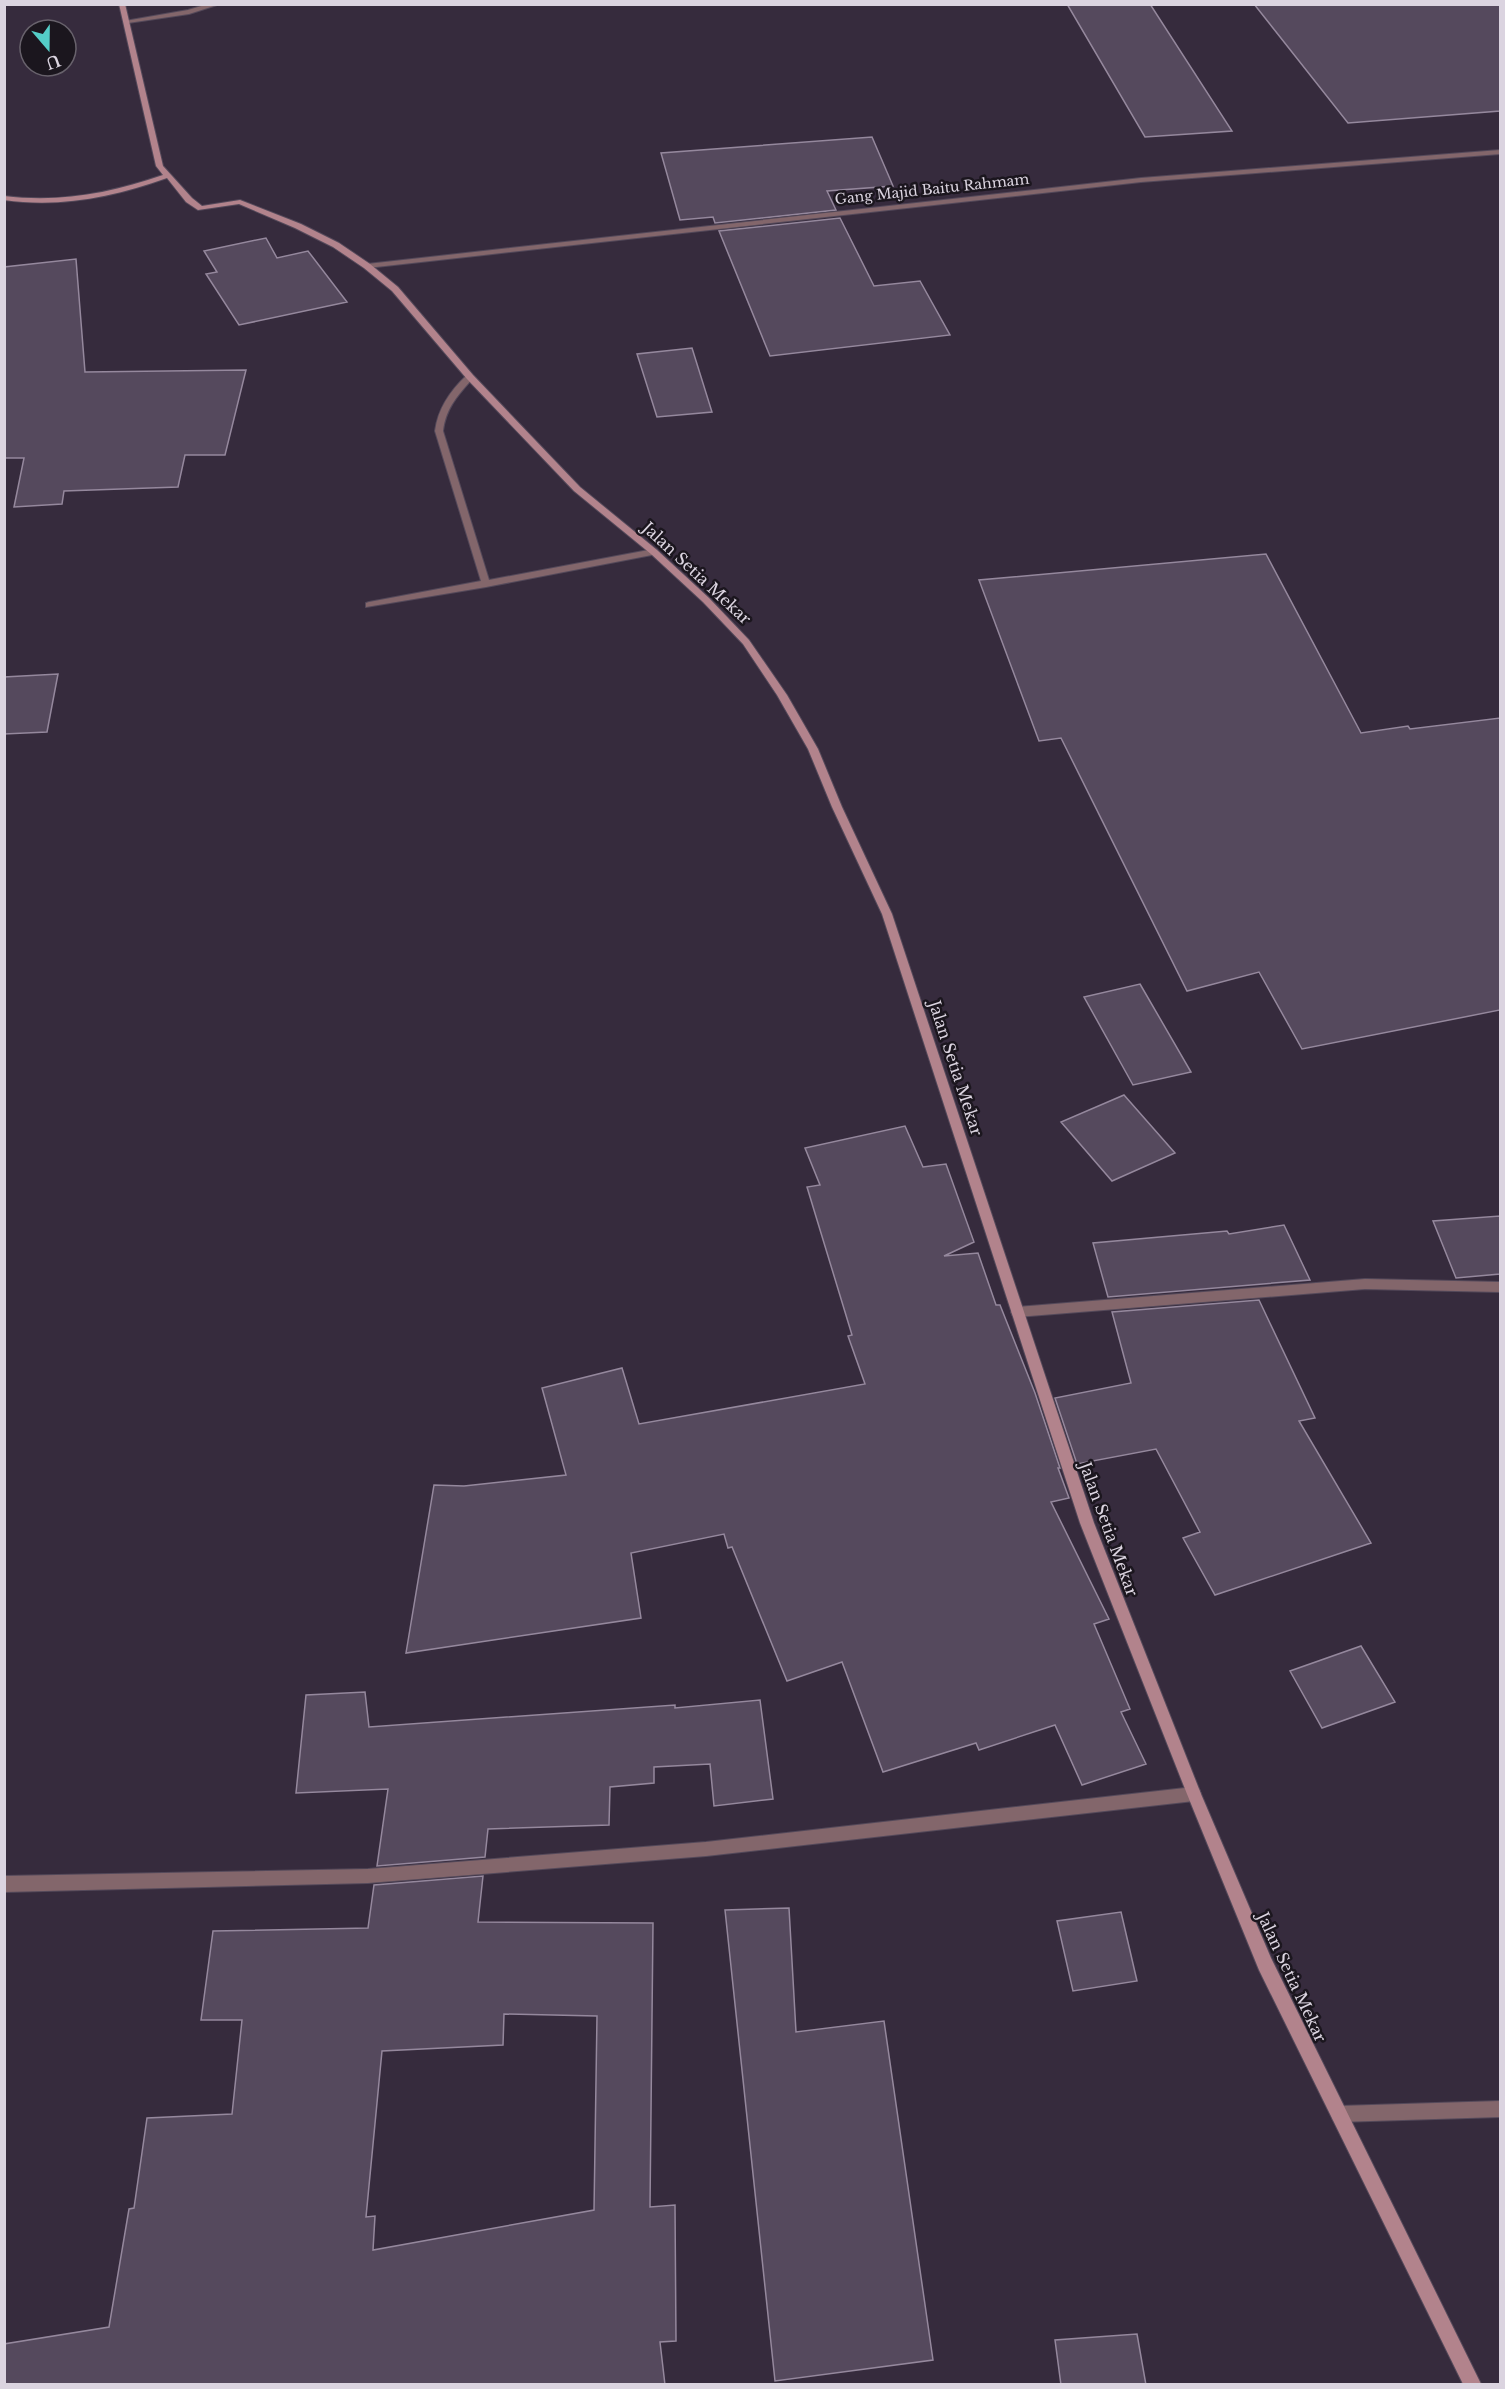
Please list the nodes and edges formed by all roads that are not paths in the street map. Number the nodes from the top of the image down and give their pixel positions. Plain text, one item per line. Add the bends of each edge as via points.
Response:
1 (122, 4) edge
2 (217, 4) edge
3 (128, 21) junction
4 (1500, 152) edge
5 (169, 175) junction
6 (6, 200) edge
7 (367, 266) junction
8 (470, 377) junction
9 (654, 552) junction
10 (486, 584) junction
11 (369, 605) dead end
12 (1500, 1287) edge
13 (1017, 1312) junction
14 (1194, 1794) junction
15 (4, 1884) edge
16 (1500, 2109) edge
17 (1339, 2114) junction
18 (1472, 2385) edge

1 - 3 street, Jalan Setia Mekar
2 - 3 street
3 - 5 street, Jalan Setia Mekar via 160,166
4 - 7 street, Gang Majid Baitu Rahmam via 1141,180
5 - 6 street via 81,198 46,202
5 - 7 street, Jalan Setia Mekar via 189,200 201,208 240,202 336,244
7 - 8 street, Jalan Setia Mekar via 395,289
8 - 9 street, Jalan Setia Mekar via 576,489
8 - 10 street via 458,387 440,417 439,431
9 - 10 street
9 - 13 street, Jalan Setia Mekar via 746,642 813,749 887,914
10 - 11 street
12 - 13 street via 1365,1284
13 - 14 street, Jalan Setia Mekar via 1087,1523
14 - 15 street via 706,1849 368,1876
14 - 17 street, Jalan Setia Mekar via 1265,1964
16 - 17 street
17 - 18 street, Jalan Setia Mekar

